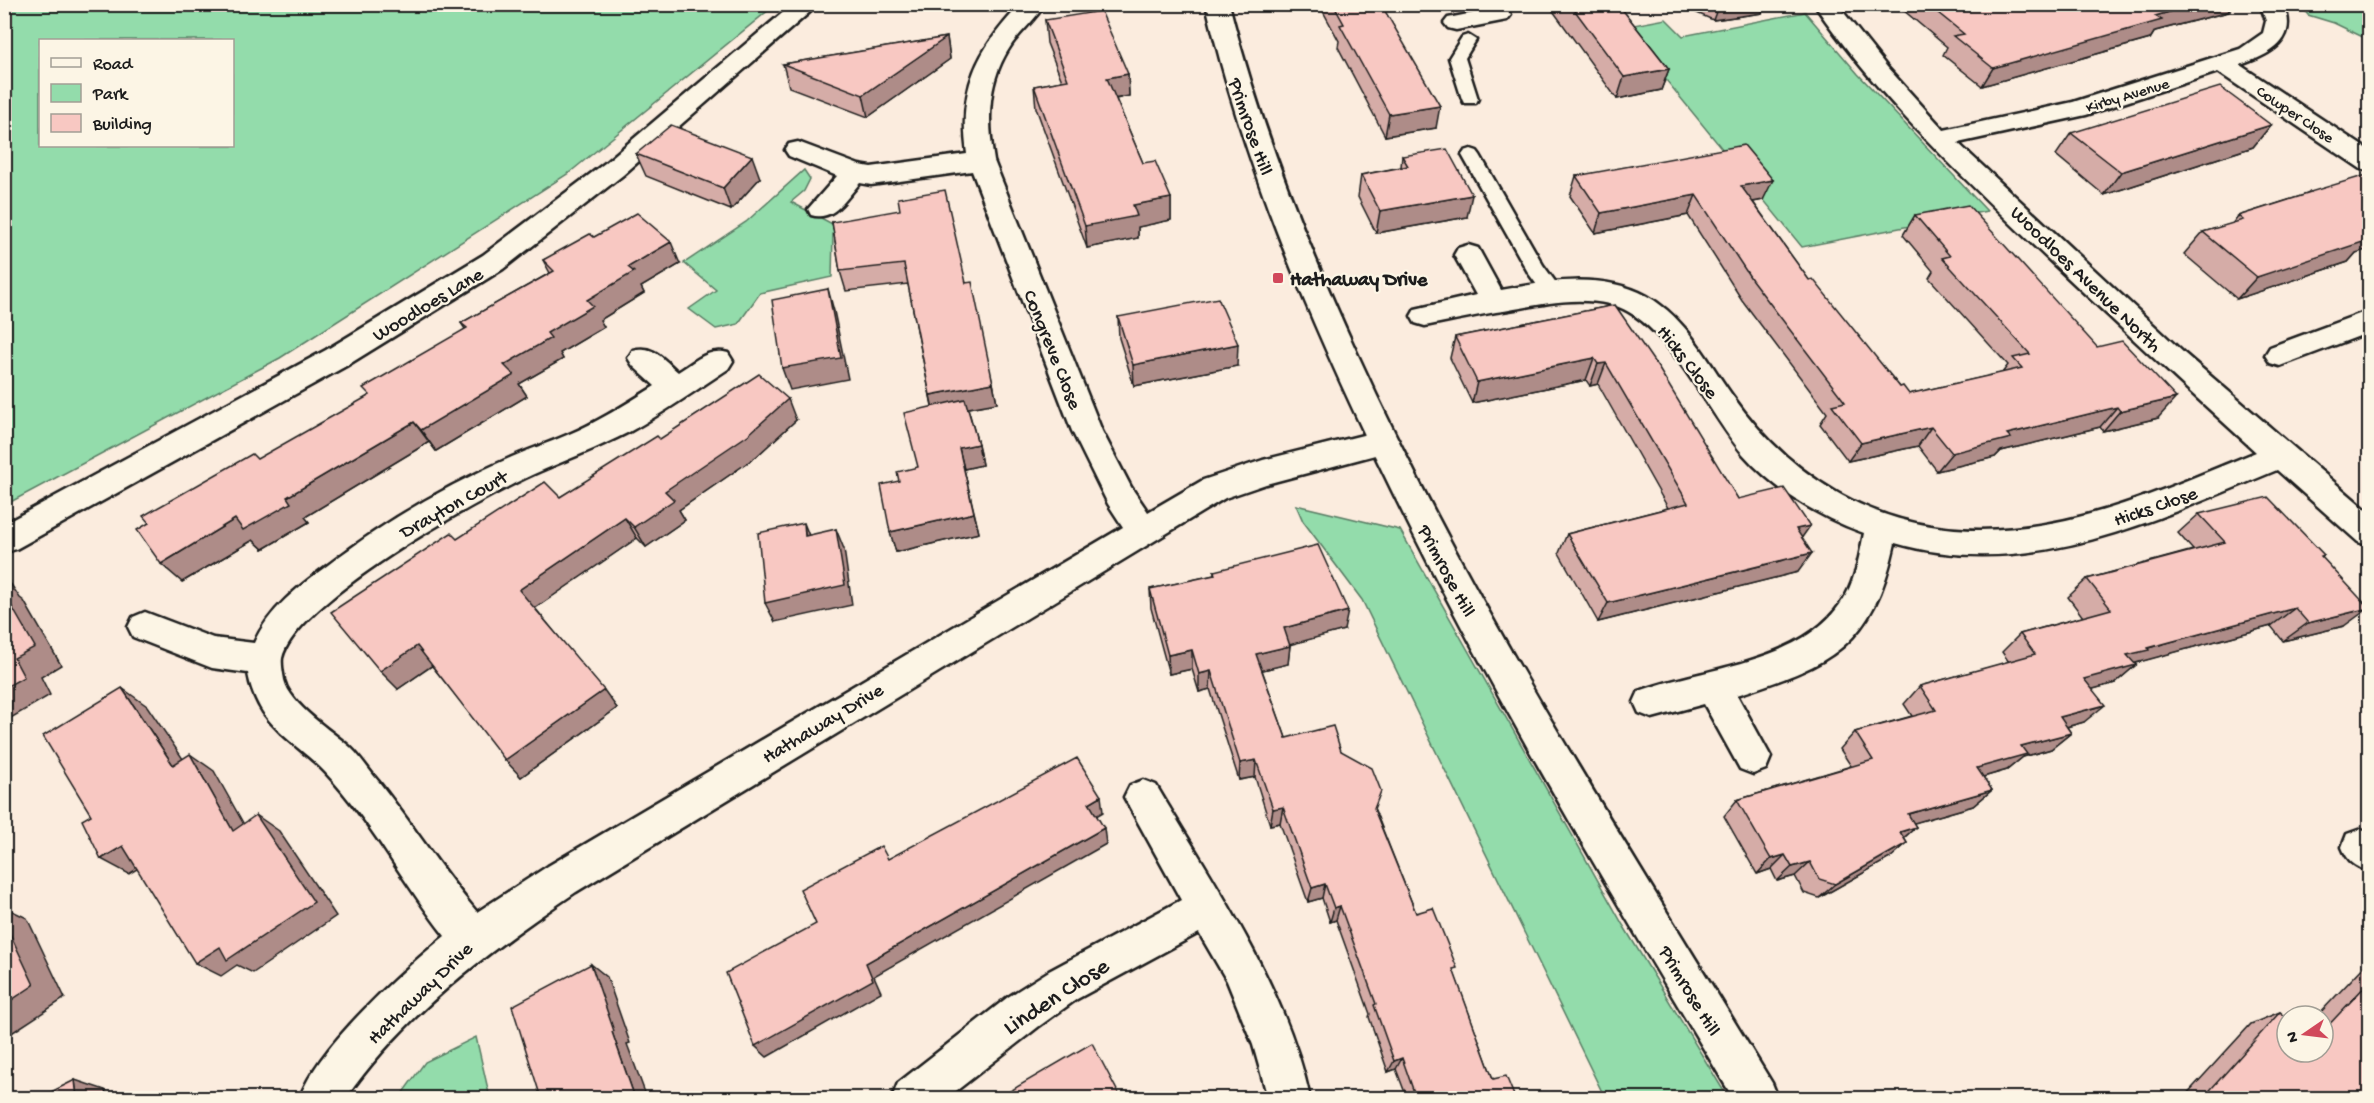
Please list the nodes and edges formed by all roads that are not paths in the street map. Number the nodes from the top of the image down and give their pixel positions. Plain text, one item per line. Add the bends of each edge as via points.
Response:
1 (808, 4) edge
2 (1034, 4) edge
3 (1217, 4) edge
4 (1825, 4) edge
5 (2271, 4) edge
6 (1499, 15) dead end
7 (1456, 22) edge
8 (2223, 64) junction
9 (1470, 99) dead end
10 (1940, 140) junction
11 (798, 150) dead end
12 (1471, 155) dead end
13 (981, 161) junction
14 (2370, 163) edge
15 (854, 173) junction
16 (821, 209) dead end
17 (1468, 255) dead end
18 (1552, 291) junction
19 (1494, 303) junction
20 (1425, 316) dead end
21 (2358, 324) edge
22 (2370, 348) edge
23 (2280, 355) dead end
24 (644, 358) dead end
25 (718, 361) dead end
26 (676, 388) junction
27 (1383, 442) junction
28 (2280, 455) junction
29 (1882, 526) junction
30 (1143, 530) junction
31 (2370, 533) edge
32 (4, 540) edge
33 (144, 627) dead end
34 (264, 660) junction
35 (1712, 685) junction
36 (1652, 702) dead end
37 (1753, 757) dead end
38 (1143, 797) dead end
39 (1207, 907) junction
40 (473, 939) junction
41 (321, 1098) edge
42 (913, 1098) edge
43 (1288, 1098) edge
44 (1757, 1098) edge

1 - 32 street, Woodloes Lane via 614,169 493,262 336,358
2 - 13 street, Congreve Close via 1001,40 981,81 975,132
3 - 27 street, Primrose Hill via 1230,60 1279,207
4 - 10 street, Woodloes Avenue North via 1878,72
5 - 8 street, Kirby Avenue via 2278,18 2277,33 2267,44
6 - 7 street
7 - 9 lane via 1458,58
8 - 10 street, Kirby Avenue via 2077,109 1973,129
8 - 14 street, Cowper Close
10 - 28 street, Woodloes Avenue North
11 - 15 street
12 - 18 lane
13 - 15 street via 871,176
13 - 30 street, Congreve Close via 1087,430 1119,495
15 - 16 street
17 - 19 street
18 - 19 street, Hicks Close
18 - 29 street, Hicks Close via 1586,290 1618,295 1650,313 1675,336 1761,454 1799,486
19 - 20 street, Hicks Close
21 - 22 street
21 - 23 street
24 - 26 street
25 - 26 street, Drayton Court
26 - 34 street, Drayton Court via 621,422 479,487 376,546 305,601 284,623
27 - 30 street, Hathaway Drive via 1233,482
27 - 44 street, Primrose Hill via 1489,645 1606,849
28 - 29 street, Hicks Close via 2132,516 2057,535 1977,543 1919,536
28 - 31 street, Woodloes Avenue North
29 - 35 street via 1872,571 1858,607 1832,639 1770,669
30 - 40 street, Hathaway Drive via 652,824
33 - 34 street via 212,653
34 - 40 street via 275,700 301,730 338,760
35 - 36 street
35 - 37 street
38 - 39 street
39 - 42 street, Linden Close via 1055,990
39 - 43 street via 1241,967 1274,1045
40 - 41 street, Hathaway Drive via 383,1022

